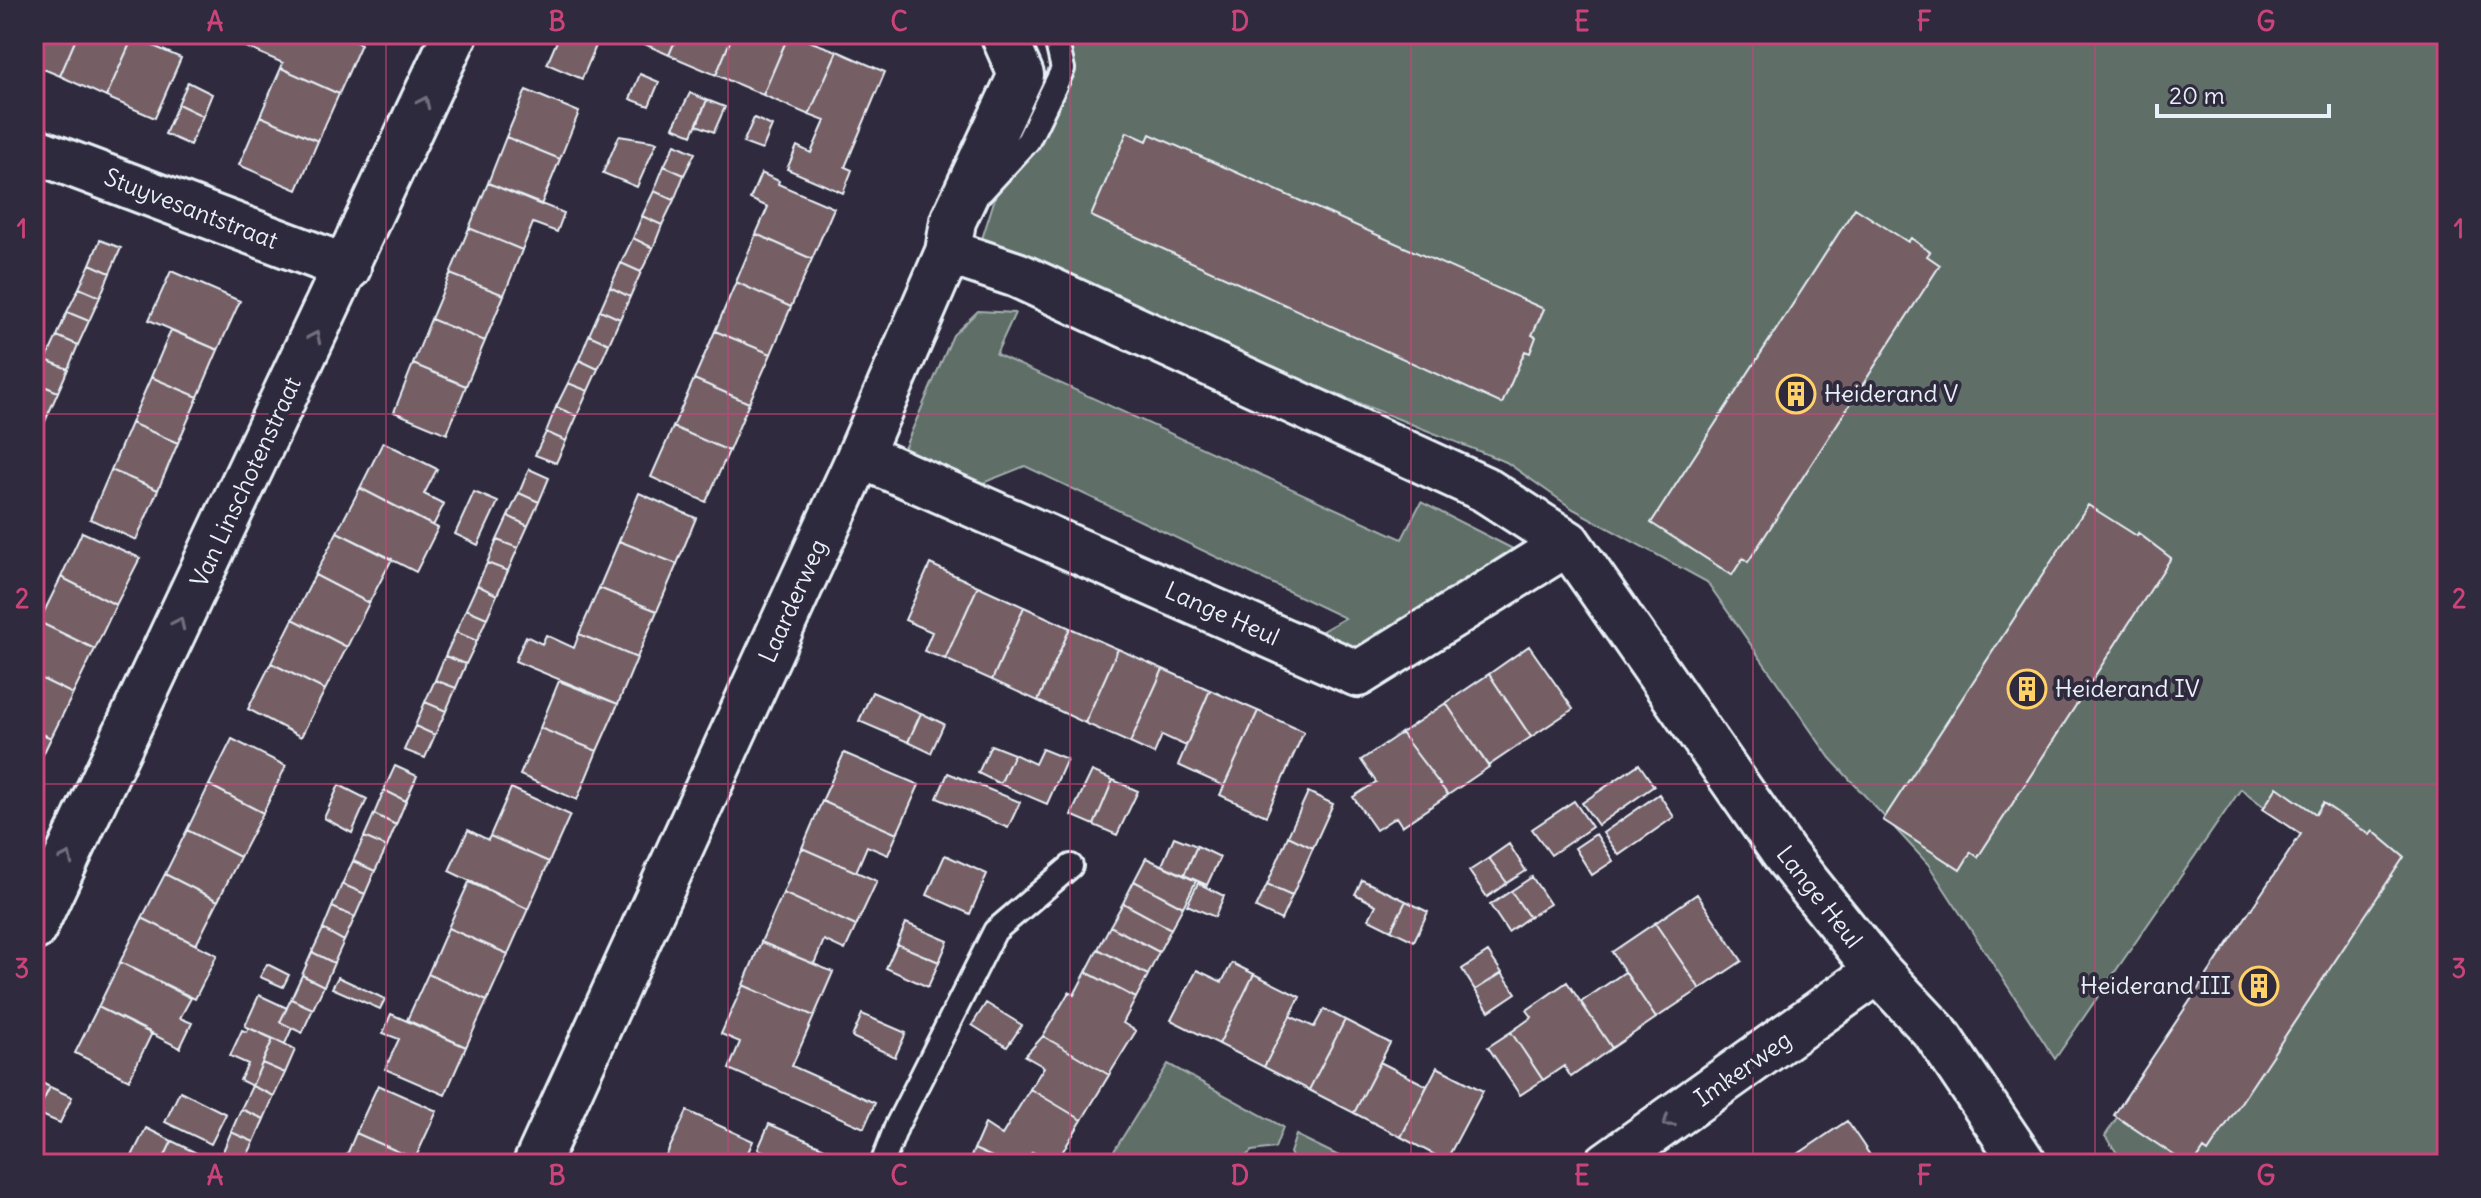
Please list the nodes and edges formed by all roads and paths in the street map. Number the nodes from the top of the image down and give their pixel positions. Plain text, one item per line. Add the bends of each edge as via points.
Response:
1 (455, 34) edge
2 (1003, 34) edge
3 (1055, 34) edge
4 (34, 150) edge
5 (951, 236) junction
6 (348, 268) junction
7 (860, 455) junction
8 (1568, 543) junction
9 (1071, 866) dead end
10 (34, 928) edge
11 (1862, 984) junction
12 (536, 1164) edge
13 (882, 1164) edge
14 (1607, 1164) edge
15 (2024, 1164) edge

6 -> 1 street, Van Linschotenstraat
2 - 5 street, Laarderweg via 1021,75
3 - 5 lane via 1063,69 1028,141
4 - 6 street, Stuyvesantstraat
5 - 7 street, Laarderweg
5 - 8 street, Lange Heul via 1017,275 1484,489
10 -> 6 street, Van Linschotenstraat
7 - 8 street, Lange Heul via 1358,674
7 - 12 street, Laarderweg
8 - 11 street, Lange Heul via 1785,855
9 - 13 lane via 995,931
11 -> 14 street, Imkerweg
11 - 15 street, Lange Heul via 1936,1033

